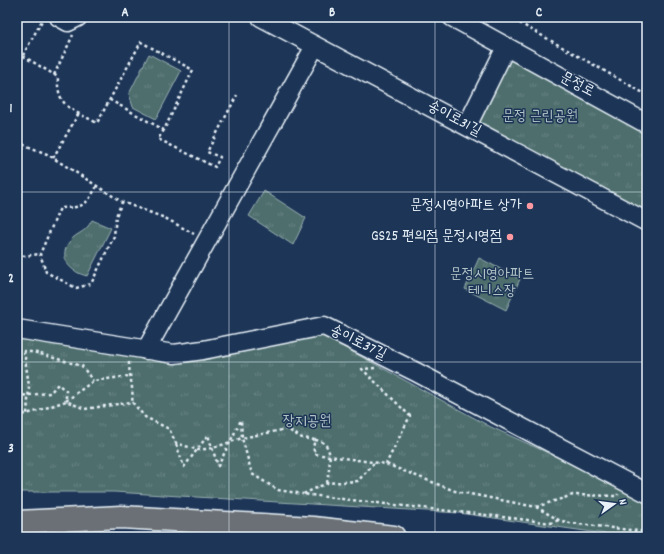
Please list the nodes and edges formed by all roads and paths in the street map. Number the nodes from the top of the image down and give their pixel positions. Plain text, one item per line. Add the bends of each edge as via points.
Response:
1 (44, 17) edge
2 (58, 17) edge
3 (262, 17) edge
4 (452, 17) edge
5 (509, 17) edge
6 (77, 23) edge
7 (315, 46) junction
8 (506, 47) junction
9 (23, 56) junction
10 (17, 58) edge
11 (20, 60) junction
12 (17, 66) edge
13 (54, 75) junction
14 (237, 95) dead end
15 (647, 95) edge
16 (110, 100) junction
17 (79, 113) junction
18 (647, 124) edge
19 (467, 126) junction
20 (164, 130) junction
21 (17, 142) edge
22 (25, 145) junction
23 (53, 158) junction
24 (17, 162) edge
25 (97, 186) junction
26 (122, 202) junction
27 (647, 222) edge
28 (206, 242) junction
29 (17, 253) edge
30 (40, 254) junction
31 (17, 329) edge
32 (138, 349) junction
33 (17, 350) edge
34 (24, 351) junction
35 (384, 355) junction
36 (129, 376) junction
37 (93, 381) junction
38 (17, 396) edge
39 (28, 396) junction
40 (66, 401) junction
41 (132, 402) junction
42 (27, 414) junction
43 (17, 416) edge
44 (242, 438) junction
45 (315, 440) junction
46 (228, 442) junction
47 (176, 443) junction
48 (213, 448) junction
49 (198, 450) junction
50 (330, 456) junction
51 (375, 462) junction
52 (386, 464) junction
53 (623, 480) junction
54 (327, 483) junction
55 (647, 493) edge
56 (303, 494) junction
57 (536, 507) junction
58 (548, 514) junction
59 (559, 520) junction
60 (17, 522) edge
61 (551, 523) junction
62 (647, 532) edge
63 (394, 537) edge

1 - 9 path
2 - 6 street
3 - 7 street, 송이로31길
4 - 8 street, 문정로
5 - 15 path
6 - 13 path
7 - 19 street, 송이로31길
7 - 28 street
8 - 18 street, 문정로
8 - 19 street
9 - 11 path
9 - 13 path
10 - 11 path
11 - 12 path
13 - 17 path via 58,77 57,91 64,104
14 - 20 path via 207,152 220,157 215,167 158,139
16 - 17 path via 97,124
16 - 20 path
16 - 20 path via 141,42 193,70
17 - 23 path
19 - 27 street, 송이로31길
21 - 22 path
22 - 23 path
22 - 24 path
23 - 25 path
25 - 26 path
25 - 30 path via 86,204 60,208
26 - 28 path via 165,218
26 - 30 path via 116,216 114,236 91,284 76,288 46,272
28 - 32 street
29 - 30 path via 24,256
31 - 32 street, 송이로37길
32 - 35 street, 송이로37길 via 174,354 324,326
32 - 36 path
33 - 34 path
34 - 37 path via 82,366
34 - 39 path
35 - 52 path via 377,368 362,369 410,416
35 - 53 street, 송이로37길
36 - 37 path
36 - 41 path via 133,392
37 - 40 path
38 - 39 path
39 - 40 path via 50,393 58,384 66,391
39 - 42 path
40 - 41 path via 86,409
40 - 42 path
41 - 47 path via 145,417 169,429
42 - 43 path
44 - 45 path via 287,430 302,438
44 - 46 path
44 - 46 path via 241,420
44 - 56 path via 252,474 278,490
45 - 50 path via 322,441 327,446
45 - 50 path via 315,454
46 - 48 path
46 - 48 path via 218,466
47 - 49 path
47 - 49 path via 184,468
48 - 49 path
48 - 49 path via 208,435
50 - 51 path
50 - 54 path
51 - 52 path
51 - 54 path via 358,481
52 - 57 path via 455,491
53 - 55 street, 송이로37길
53 - 57 path via 617,496 573,495
54 - 56 path
56 - 61 path
57 - 58 path
58 - 59 path
58 - 61 path
59 - 61 path
59 - 62 path
60 - 63 highway via 121,517 313,528

